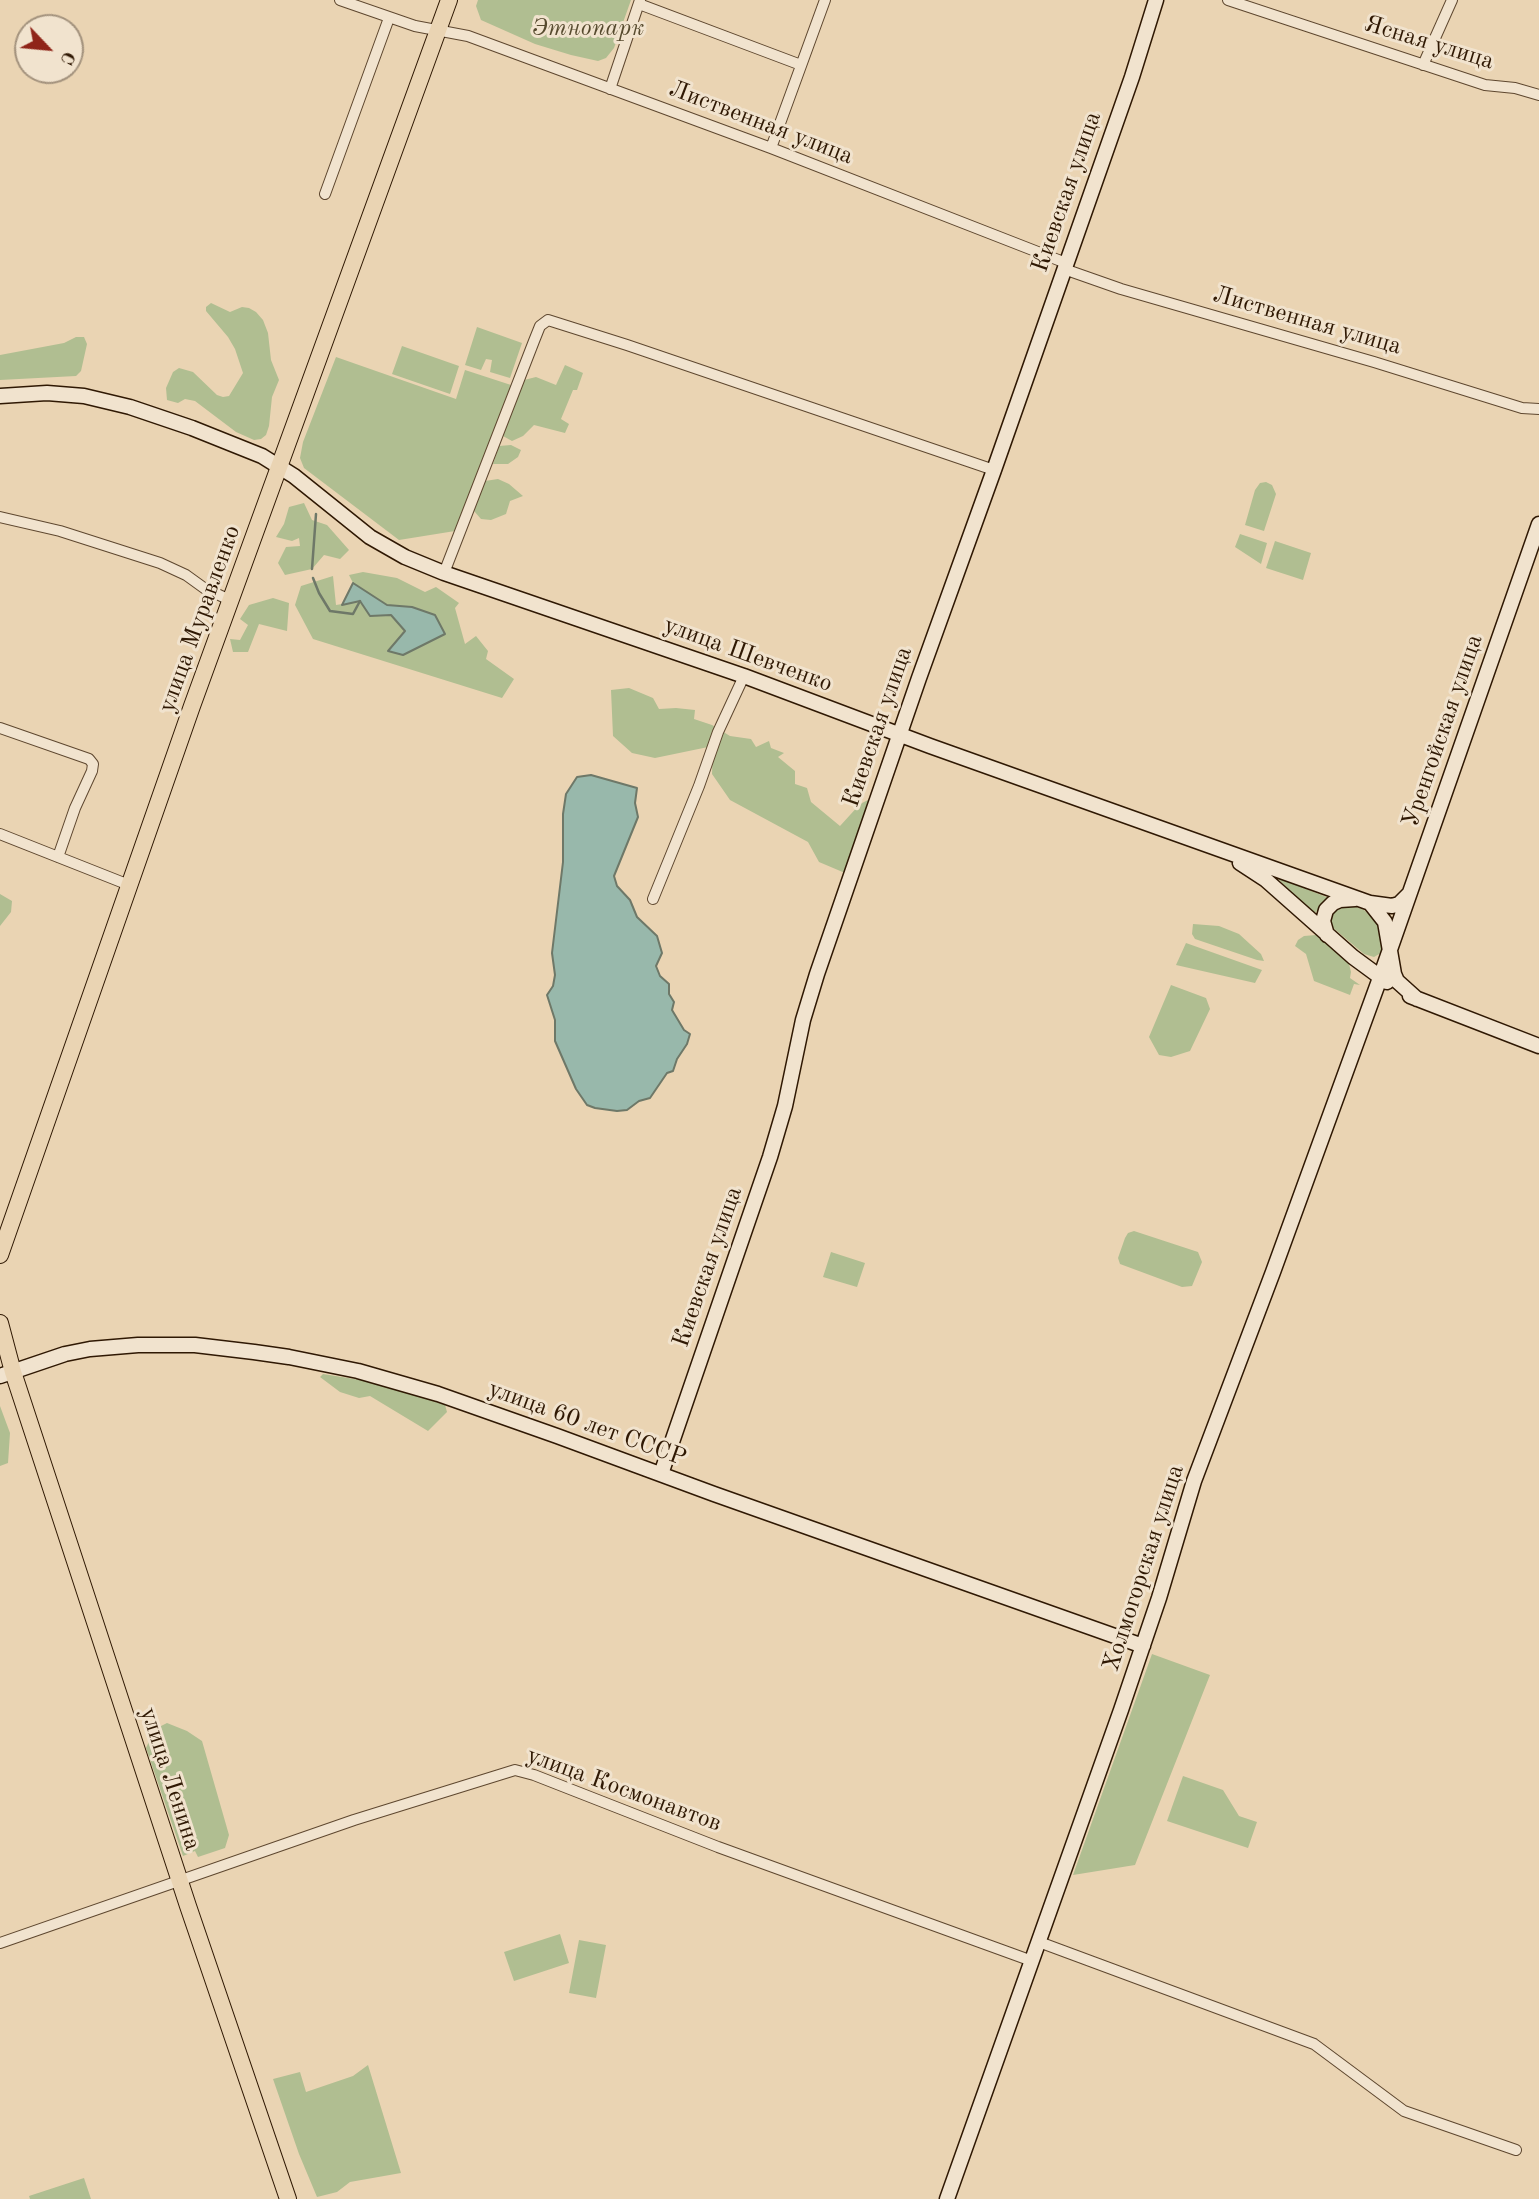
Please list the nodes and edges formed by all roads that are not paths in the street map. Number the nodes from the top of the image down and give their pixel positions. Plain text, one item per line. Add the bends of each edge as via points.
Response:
1 (340, 0) edge
2 (449, 0) edge
3 (825, 0) edge
4 (1156, 0) edge
5 (1228, 0) edge
6 (1452, 0) edge
7 (639, 2) edge
8 (389, 18) junction
9 (438, 31) junction
10 (801, 65) junction
11 (1423, 65) junction
12 (610, 89) junction
13 (1539, 95) edge
14 (771, 148) junction
15 (325, 194) dead end
16 (1065, 266) junction
17 (0, 396) edge
18 (1539, 408) edge
19 (280, 467) junction
20 (994, 470) junction
21 (1, 517) edge
22 (1539, 524) edge
23 (444, 573) junction
24 (232, 601) junction
25 (744, 676) junction
26 (0, 729) edge
27 (899, 734) junction
28 (0, 834) edge
29 (1221, 851) junction
30 (58, 857) junction
31 (129, 885) junction
32 (1413, 886) junction
33 (653, 899) dead end
34 (1366, 902) junction
35 (1327, 935) junction
36 (1389, 953) junction
37 (1353, 957) junction
38 (1380, 978) junction
39 (1417, 999) junction
40 (1539, 1046) edge
41 (0, 1255) edge
42 (0, 1323) edge
43 (7, 1374) edge
44 (661, 1474) junction
45 (1143, 1646) junction
46 (180, 1881) junction
47 (1039, 1942) junction
48 (0, 1943) edge
49 (1032, 1961) junction
50 (1516, 2150) dead end
51 (288, 2199) edge
52 (947, 2199) edge

1 - 8 street, Лиственная улица
2 - 9 main road, улица Муравленко
3 - 10 street
4 - 16 street, Киевская улица
5 - 11 street, Ясная улица
6 - 11 street
7 - 10 street
7 - 12 street
8 - 9 street, Лиственная улица
8 - 15 street
9 - 12 street, Лиственная улица via 468,36
9 - 19 main road, улица Муравленко
10 - 14 street
11 - 13 street, Ясная улица via 1485,85
12 - 14 street, Лиственная улица
14 - 16 street, Лиственная улица
16 - 18 street, Лиственная улица via 1121,289 1522,408
16 - 20 street, Киевская улица
17 - 19 street, улица Шевченко via 66,394 111,402 192,428
19 - 23 street, улица Шевченко via 370,537
19 - 24 main road, улица Муравленко
20 - 23 street via 548,320 540,326
20 - 27 street, Киевская улица
21 - 24 street via 160,563
22 - 32 street, Уренгойская улица
23 - 25 street, улица Шевченко
24 - 31 main road, улица Муравленко
25 - 27 street, улица Шевченко
25 - 33 street
26 - 30 street via 93,764
27 - 29 street, улица Шевченко
27 - 44 street, Киевская улица via 809,1000 770,1157
28 - 30 street
29 - 34 street
29 - 35 street via 1266,880
30 - 31 street
31 - 41 main road, улица Муравленко
32 - 34 street via 1398,904
32 - 36 street, Уренгойская улица
34 - 35 street via 1346,899 1329,906 1323,920
34 - 36 street via 1385,922
35 - 37 street
36 - 37 street via 1374,964
36 - 38 street, Холмогорская улица
36 - 39 street via 1397,981
37 - 38 street
38 - 39 street
38 - 45 street, Холмогорская улица via 1194,1481
39 - 40 street
42 - 43 main road
43 - 44 street, улица 60 лет СССР via 65,1354 138,1345 195,1345 289,1357 428,1391
43 - 46 main road, улица Ленина
44 - 45 street, улица 60 лет СССР
45 - 47 street, Холмогорская улица
46 - 48 street, улица Космонавтов
46 - 49 street, улица Космонавтов via 514,1770
46 - 51 main road, улица Ленина
47 - 49 street, Холмогорская улица
47 - 50 street via 1314,2043 1404,2111
49 - 52 street, Холмогорская улица

